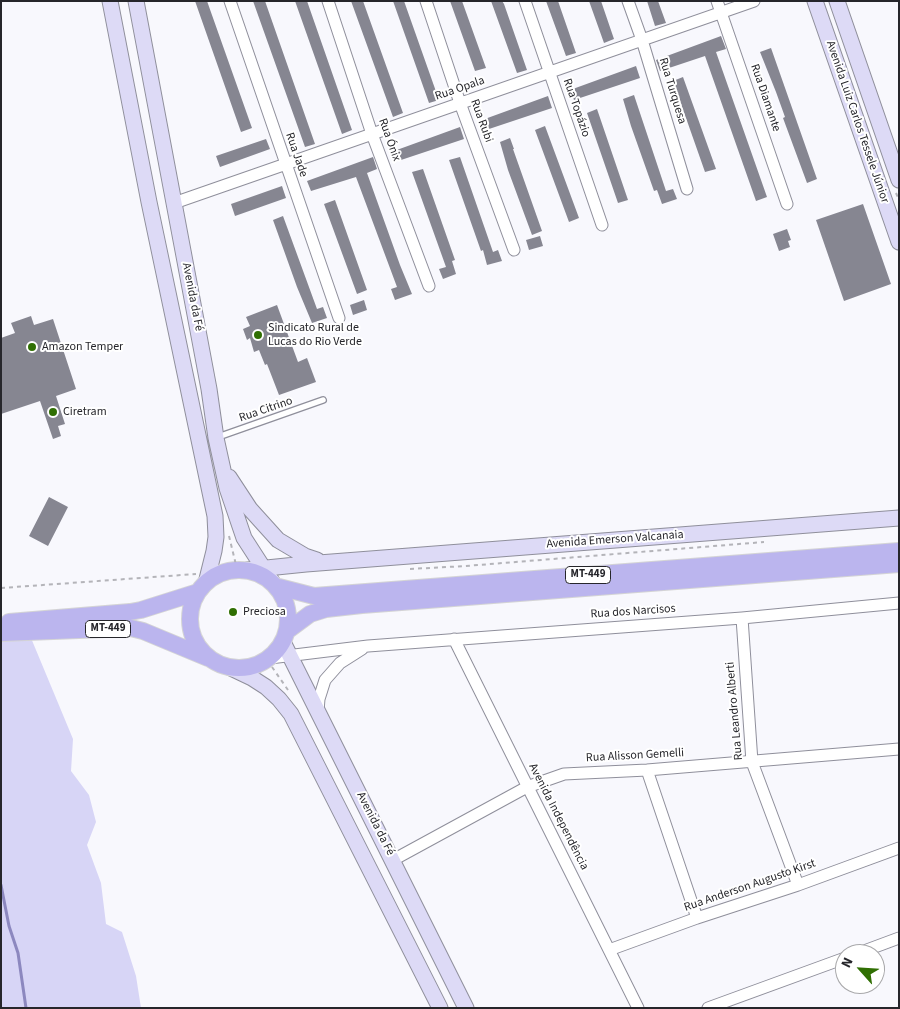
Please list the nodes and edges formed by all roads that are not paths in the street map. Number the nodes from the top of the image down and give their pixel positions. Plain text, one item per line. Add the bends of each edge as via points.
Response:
1 (110, 1) edge
2 (136, 1) edge
3 (230, 1) edge
4 (328, 1) edge
5 (426, 1) edge
6 (524, 1) edge
7 (628, 1) edge
8 (717, 1) edge
9 (754, 1) edge
10 (815, 1) edge
11 (837, 1) edge
12 (721, 13) junction
13 (642, 40) junction
14 (549, 72) junction
15 (460, 103) junction
16 (372, 134) junction
17 (165, 154) junction
18 (142, 159) junction
19 (285, 164) junction
20 (899, 180) edge
21 (687, 189) dead end
22 (174, 203) junction
23 (787, 204) dead end
24 (602, 225) dead end
25 (899, 242) edge
26 (514, 250) dead end
27 (185, 261) junction
28 (163, 266) junction
29 (429, 286) dead end
30 (339, 318) dead end
31 (323, 400) dead end
32 (216, 438) junction
33 (221, 464) junction
34 (899, 518) edge
35 (899, 551) edge
36 (331, 562) junction
37 (899, 564) edge
38 (264, 568) junction
39 (247, 570) junction
40 (204, 583) junction
41 (276, 585) junction
42 (899, 603) edge
43 (742, 618) junction
44 (1, 622) edge
45 (1, 633) edge
46 (454, 639) junction
47 (286, 643) junction
48 (368, 646) junction
49 (210, 659) junction
50 (231, 668) junction
51 (318, 712) junction
52 (898, 750) edge
53 (752, 762) junction
54 (647, 770) junction
55 (527, 787) junction
56 (899, 848) edge
57 (393, 860) junction
58 (798, 885) junction
59 (697, 918) junction
60 (899, 938) edge
61 (883, 944) edge
62 (609, 950) junction
63 (835, 962) edge
64 (440, 1008) edge
65 (466, 1008) edge
66 (638, 1008) edge
67 (708, 1008) edge

1 - 18 main road, Avenida da Fé
2 - 17 main road, Avenida da Fé
3 - 19 street, Rua Jade
4 - 16 street, Rua Ónix
5 - 15 street, Rua Rubi
6 - 14 street, Rua Topázio
7 - 13 street, Rua Turquesa
8 - 12 street, Rua Diamante
9 - 12 street, Rua Opala
10 - 25 main road, Avenida Luiz Carlos Tessele Júnior
11 - 20 main road, Avenida Luiz Carlos Tessele Júnior
12 - 13 street, Rua Opala
12 - 23 street, Rua Diamante
13 - 14 street, Rua Opala
13 - 21 street, Rua Turquesa
14 - 15 street, Rua Opala
14 - 24 street, Rua Topázio
15 - 16 street, Rua Opala
15 - 26 street, Rua Rubi
16 - 19 street, Rua Opala
16 - 29 street, Rua Ónix
17 - 18 main road via 151,150
17 - 22 main road, Avenida da Fé
18 - 28 main road, Avenida da Fé
19 - 22 street, Rua Opala
19 - 30 street, Rua Jade
22 - 27 main road, Avenida da Fé
27 - 28 main road via 174,268
27 - 32 main road, Avenida da Fé
28 - 40 main road, Avenida da Fé via 215,516 216,537
31 - 32 lane, Rua Citrino
32 - 33 main road, Avenida da Fé
33 - 36 main road via 250,509 278,540 305,556
33 - 38 main road, Avenida da Fé via 244,538
34 - 36 main road, Avenida Emerson Valcanaia
35 - 41 main road, MT-449 via 314,596
36 - 38 main road, Avenida Emerson Valcanaia
37 - 47 main road, MT-449 via 326,609 310,614
38 - 39 main road, Avenida Emerson Valcanaia
38 - 41 main road, Avenida da Fé
39 - 40 main road, MT-449 via 218,574
39 - 41 main road, MT-449 via 261,574
40 - 44 main road, MT-449 via 141,610
40 - 49 main road, MT-449 via 193,602 191,627 201,651
41 - 47 main road via 288,607
42 - 43 street, Rua dos Narcisos
43 - 46 street, Rua dos Narcisos
43 - 53 street, Rua Leandro Alberti
45 - 49 main road, MT-449 via 131,628
46 - 48 street, Rua dos Narcisos
46 - 55 street, Avenida Independência
47 - 48 street, Rua dos Narcisos
47 - 50 main road, MT-449 via 258,665
47 - 51 main road, Avenida da Fé
48 - 51 street, Rua dos Narcisos via 332,670 321,690
49 - 50 main road, MT-449
50 - 64 main road, Avenida da Fé via 266,687 291,714
51 - 57 main road, Avenida da Fé
52 - 53 street, Rua Alisson Gemelli
53 - 54 street, Rua Alisson Gemelli
53 - 58 street, Rua Leandro Alberti
54 - 55 street, Rua Alisson Gemelli via 572,773
54 - 59 street
55 - 57 street, Rua Alisson Gemelli
55 - 62 street, Avenida Independência
56 - 58 street, Rua Anderson Augusto Kirst
57 - 65 main road, Avenida da Fé
58 - 59 street, Rua Anderson Augusto Kirst
59 - 62 street, Rua Anderson Augusto Kirst
60 - 61 street
62 - 66 street, Avenida Independência
63 - 67 street

